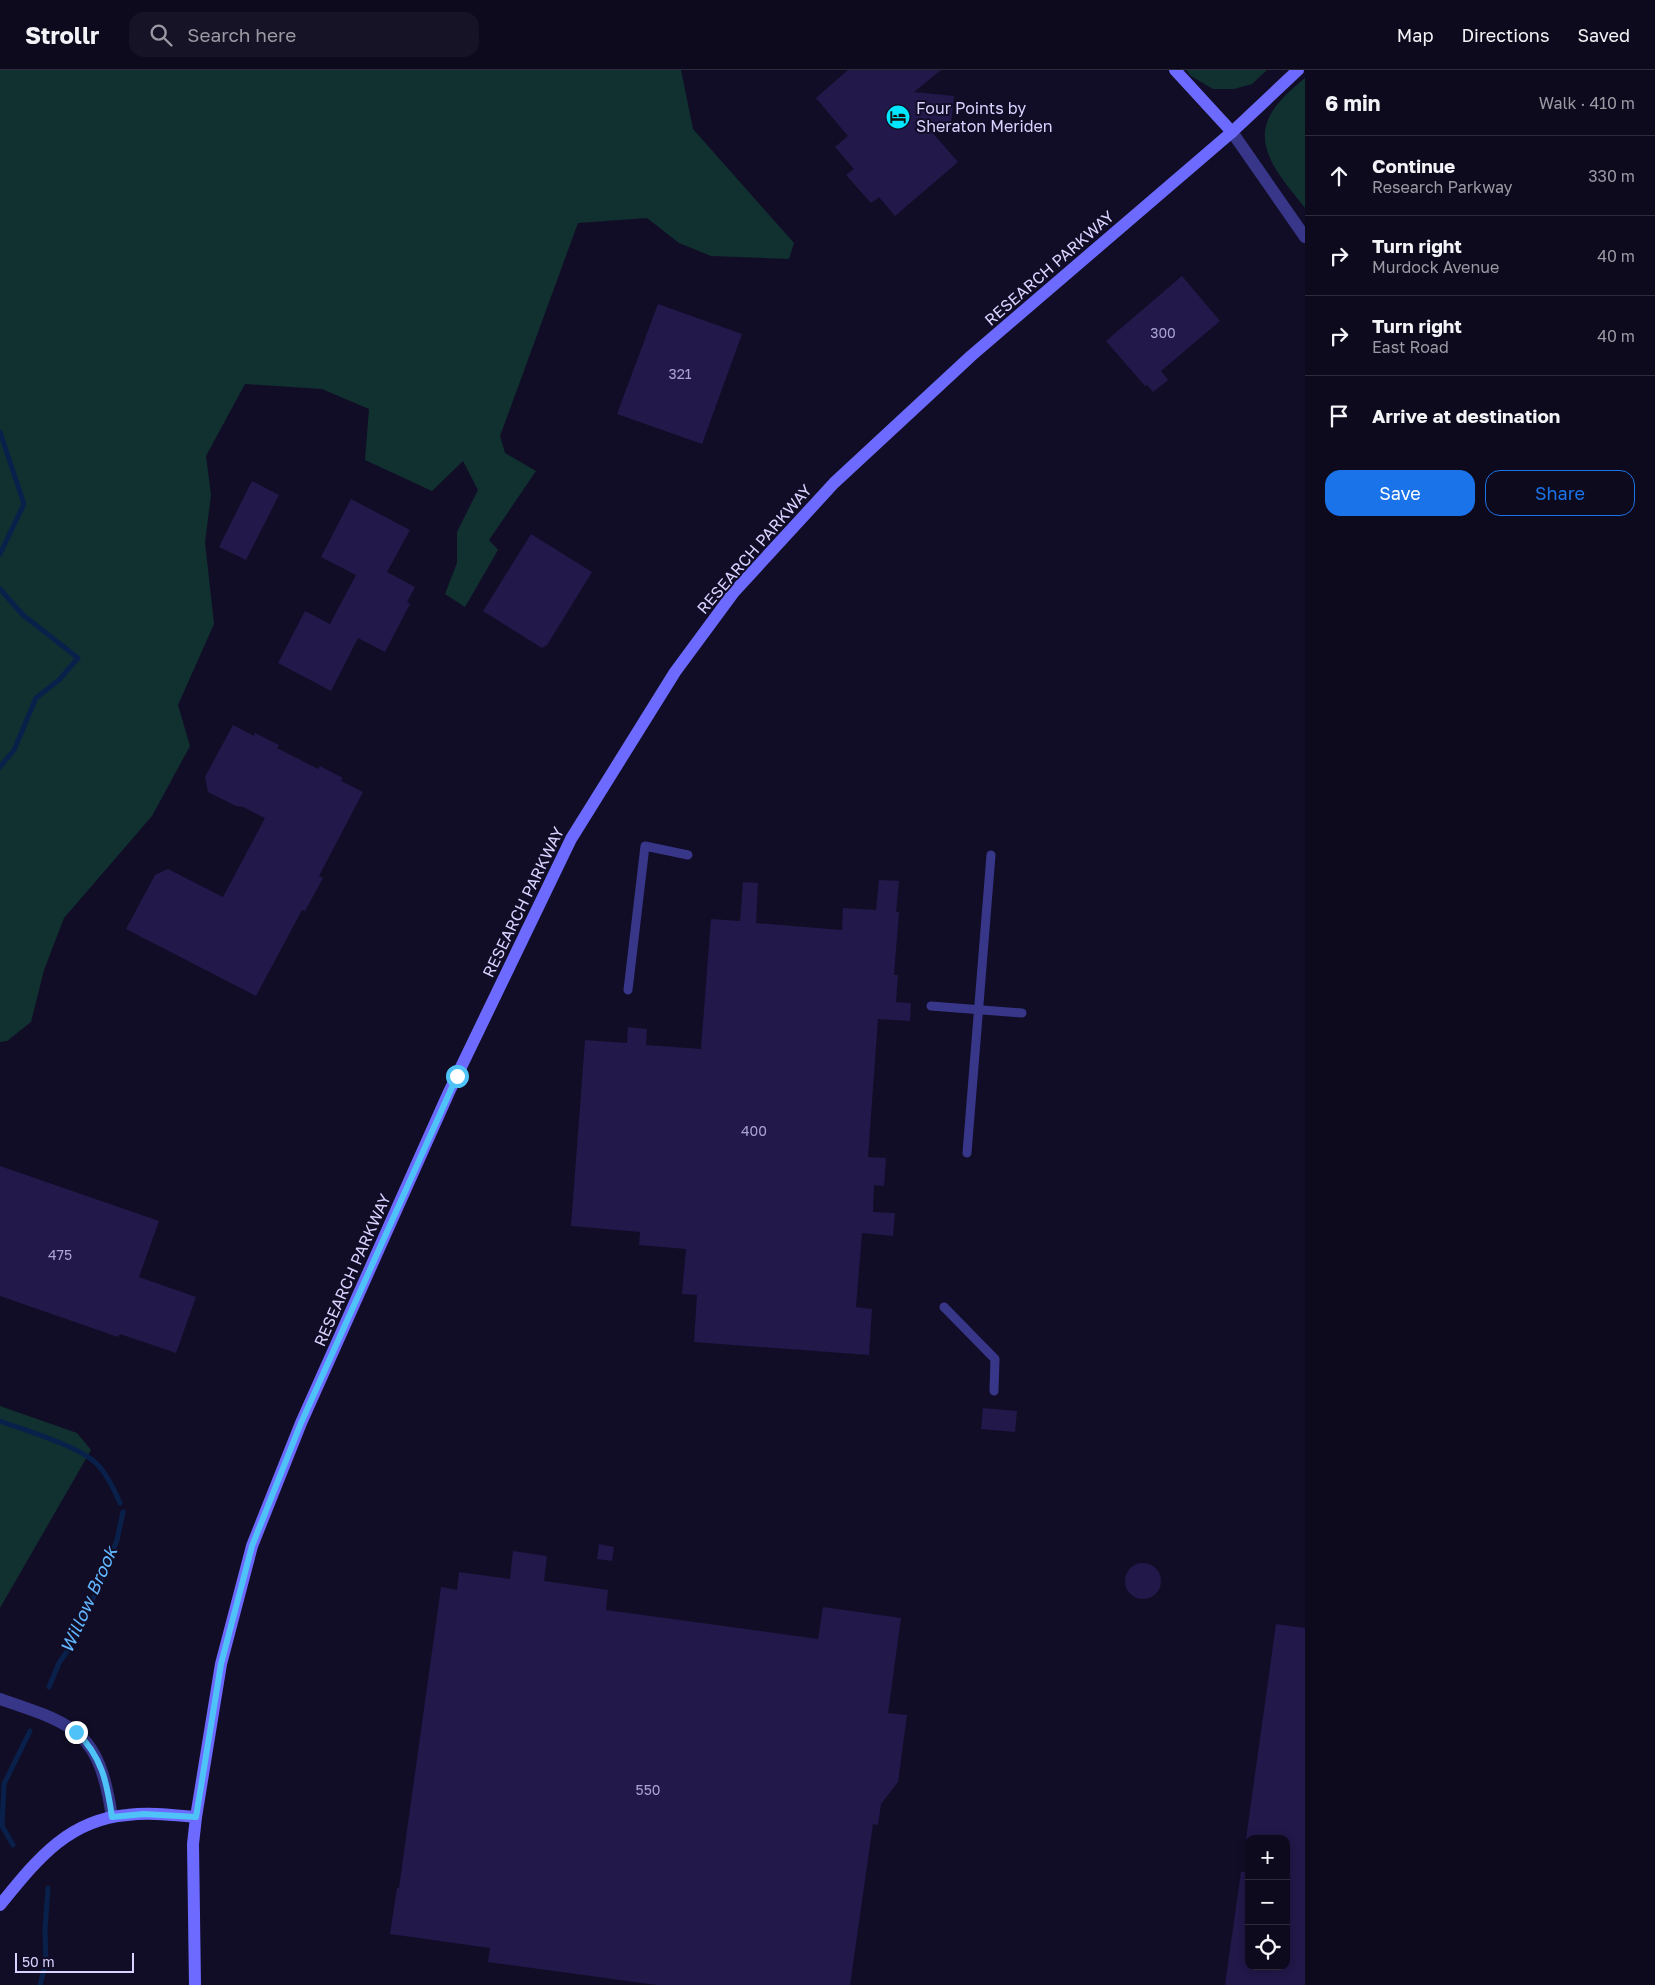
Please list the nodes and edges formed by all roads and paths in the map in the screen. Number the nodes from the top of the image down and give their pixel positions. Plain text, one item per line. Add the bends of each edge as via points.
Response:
1 (1175, 70) edge
2 (1298, 70) edge
3 (1232, 132) junction
4 (1305, 237) edge
5 (688, 855) dead end
6 (991, 855) dead end
7 (628, 990) dead end
8 (931, 1006) dead end
9 (979, 1010) junction
10 (1022, 1013) dead end
11 (967, 1153) dead end
12 (944, 1308) dead end
13 (994, 1391) dead end
14 (0, 1699) edge
15 (112, 1817) junction
16 (196, 1817) junction
17 (0, 1905) edge
18 (194, 1985) edge

1 - 3 main road
2 - 3 main road, RESEARCH PARKWAY
3 - 4 street
3 - 16 main road, RESEARCH PARKWAY via 972,356 834,482 734,592 675,672 571,839 449,1092 301,1423 252,1546 221,1664
5 - 7 lane via 645,846
6 - 9 lane
8 - 9 lane
9 - 10 lane
9 - 11 lane
12 - 13 lane via 995,1359
14 - 15 street via 55,1718 86,1741 103,1770
15 - 16 main road via 144,1814
15 - 17 main road via 79,1829 54,1844
16 - 18 main road, RESEARCH PARKWAY via 193,1844

